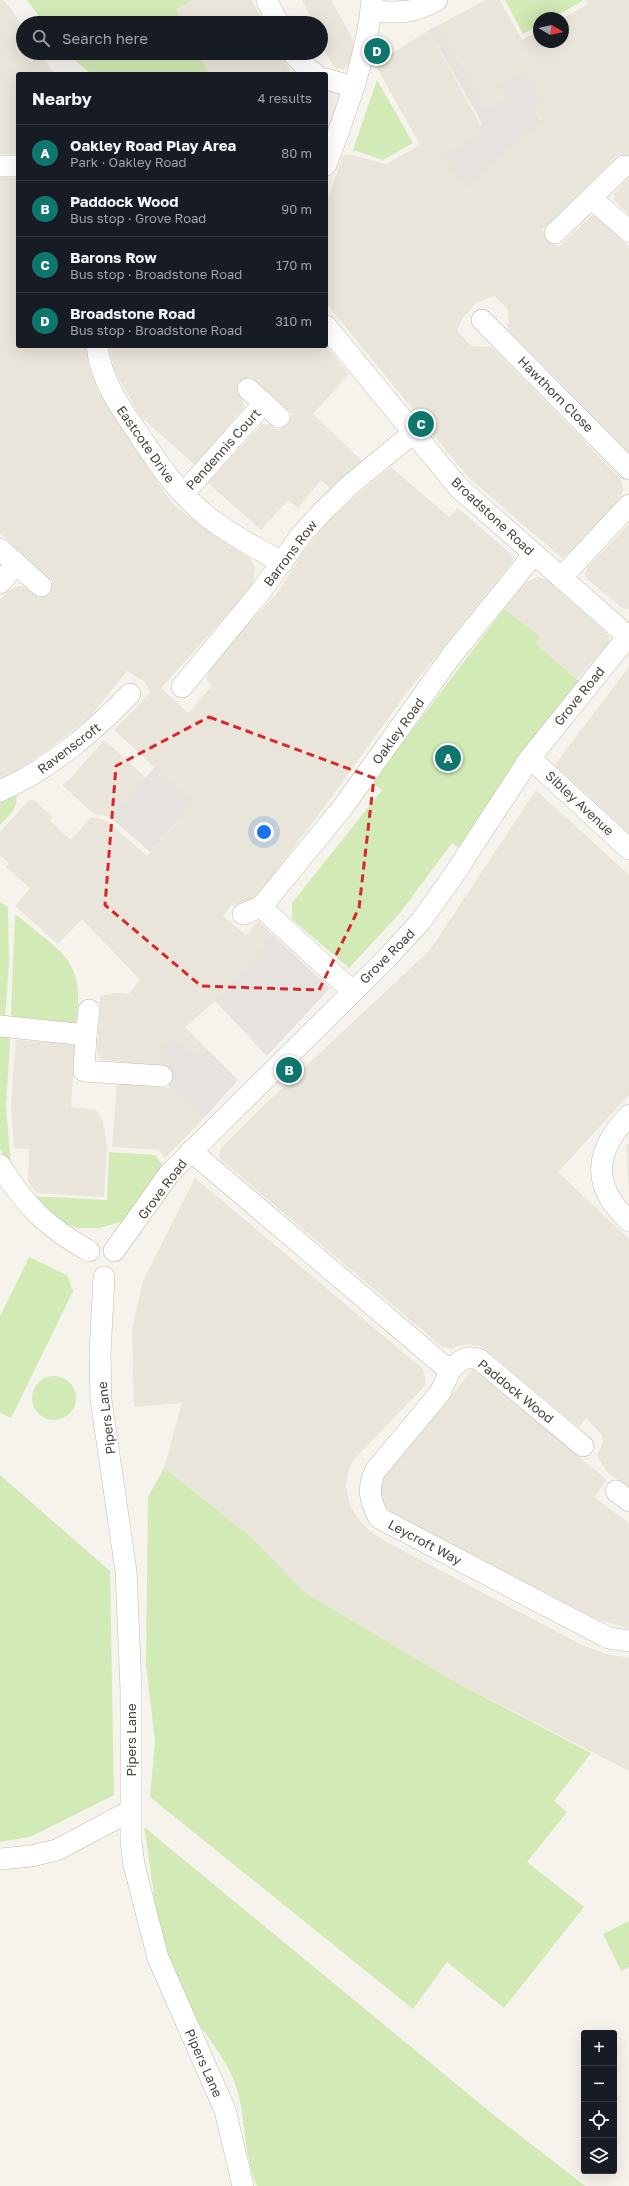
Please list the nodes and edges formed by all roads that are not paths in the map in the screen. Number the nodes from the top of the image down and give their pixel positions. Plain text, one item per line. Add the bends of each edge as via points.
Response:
1 (438, 0) edge
2 (267, 1) edge
3 (371, 5) edge
4 (274, 16) edge
5 (300, 60) edge
6 (312, 72) edge
7 (328, 79) edge
8 (354, 87) junction
9 (328, 159) edge
10 (0, 166) edge
11 (16, 166) edge
12 (624, 166) dead end
13 (591, 198) junction
14 (629, 232) edge
15 (555, 233) dead end
16 (482, 320) dead end
17 (328, 328) edge
18 (97, 348) edge
19 (248, 389) dead end
20 (264, 403) junction
21 (279, 417) dead end
22 (413, 433) junction
23 (629, 469) edge
24 (183, 494) junction
25 (629, 505) edge
26 (0, 550) edge
27 (534, 554) junction
28 (282, 563) junction
29 (16, 564) junction
30 (561, 578) junction
31 (0, 583) edge
32 (41, 586) dead end
33 (628, 636) edge
34 (182, 687) dead end
35 (130, 694) dead end
36 (530, 758) junction
37 (0, 790) edge
38 (629, 849) edge
39 (352, 991) junction
40 (89, 1010) dead end
41 (0, 1026) edge
42 (86, 1035) junction
43 (162, 1076) dead end
44 (629, 1115) edge
45 (191, 1151) junction
46 (0, 1165) edge
47 (629, 1221) edge
48 (89, 1251) junction
49 (114, 1252) junction
50 (104, 1277) junction
51 (450, 1371) junction
52 (583, 1446) dead end
53 (629, 1641) edge
54 (130, 1811) junction
55 (0, 1859) edge
56 (243, 2186) edge

1 - 3 street via 412,12 401,13
2 - 4 street
3 - 8 street via 365,48
5 - 6 street
7 - 8 street
8 - 9 street
10 - 11 street
12 - 13 street
13 - 14 street
13 - 15 street
16 - 23 street, Hawthorn Close
17 - 22 street, Broadstone Road
18 - 24 street, Eastcote Drive via 112,395 163,471
19 - 20 street, Pendennis Court
20 - 21 street, Pendennis Court
20 - 24 street, Pendennis Court
22 - 27 street, Broadstone Road via 459,488
22 - 28 street, Barrons Row via 348,486 302,534
24 - 28 street, Eastcote Drive via 209,518
25 - 30 street
26 - 29 street
27 - 30 street, Broadstone Road
27 - 39 street, Oakley Road via 452,655 343,807 252,910
28 - 34 street, Barrons Row
29 - 31 street
29 - 32 street
30 - 33 street, Broadstone Road
33 - 36 street, Grove Road
35 - 37 street, Ravenscroft via 102,723 42,770
36 - 38 street, Sibley Avenue
36 - 39 street, Grove Road via 421,921
39 - 45 street, Grove Road
40 - 42 street
41 - 42 street
42 - 43 street via 84,1070
44 - 47 street via 608,1139 601,1171 609,1198
45 - 49 street, Grove Road via 169,1174
45 - 51 street
46 - 48 street via 8,1179 42,1220 65,1238
48 - 49 street via 102,1245
48 - 50 street via 85,1260 88,1270 95,1276
49 - 50 street via 116,1267 114,1272
50 - 54 street, Pipers Lane via 100,1353 101,1400 126,1571 131,1690
51 - 52 street, Paddock Wood via 462,1359 474,1357 480,1360
51 - 53 street, Leycroft Way via 440,1393 375,1470 369,1493 379,1518 609,1638
54 - 55 street via 57,1850
54 - 56 street, Pipers Lane via 134,1865 158,1958 225,2110

